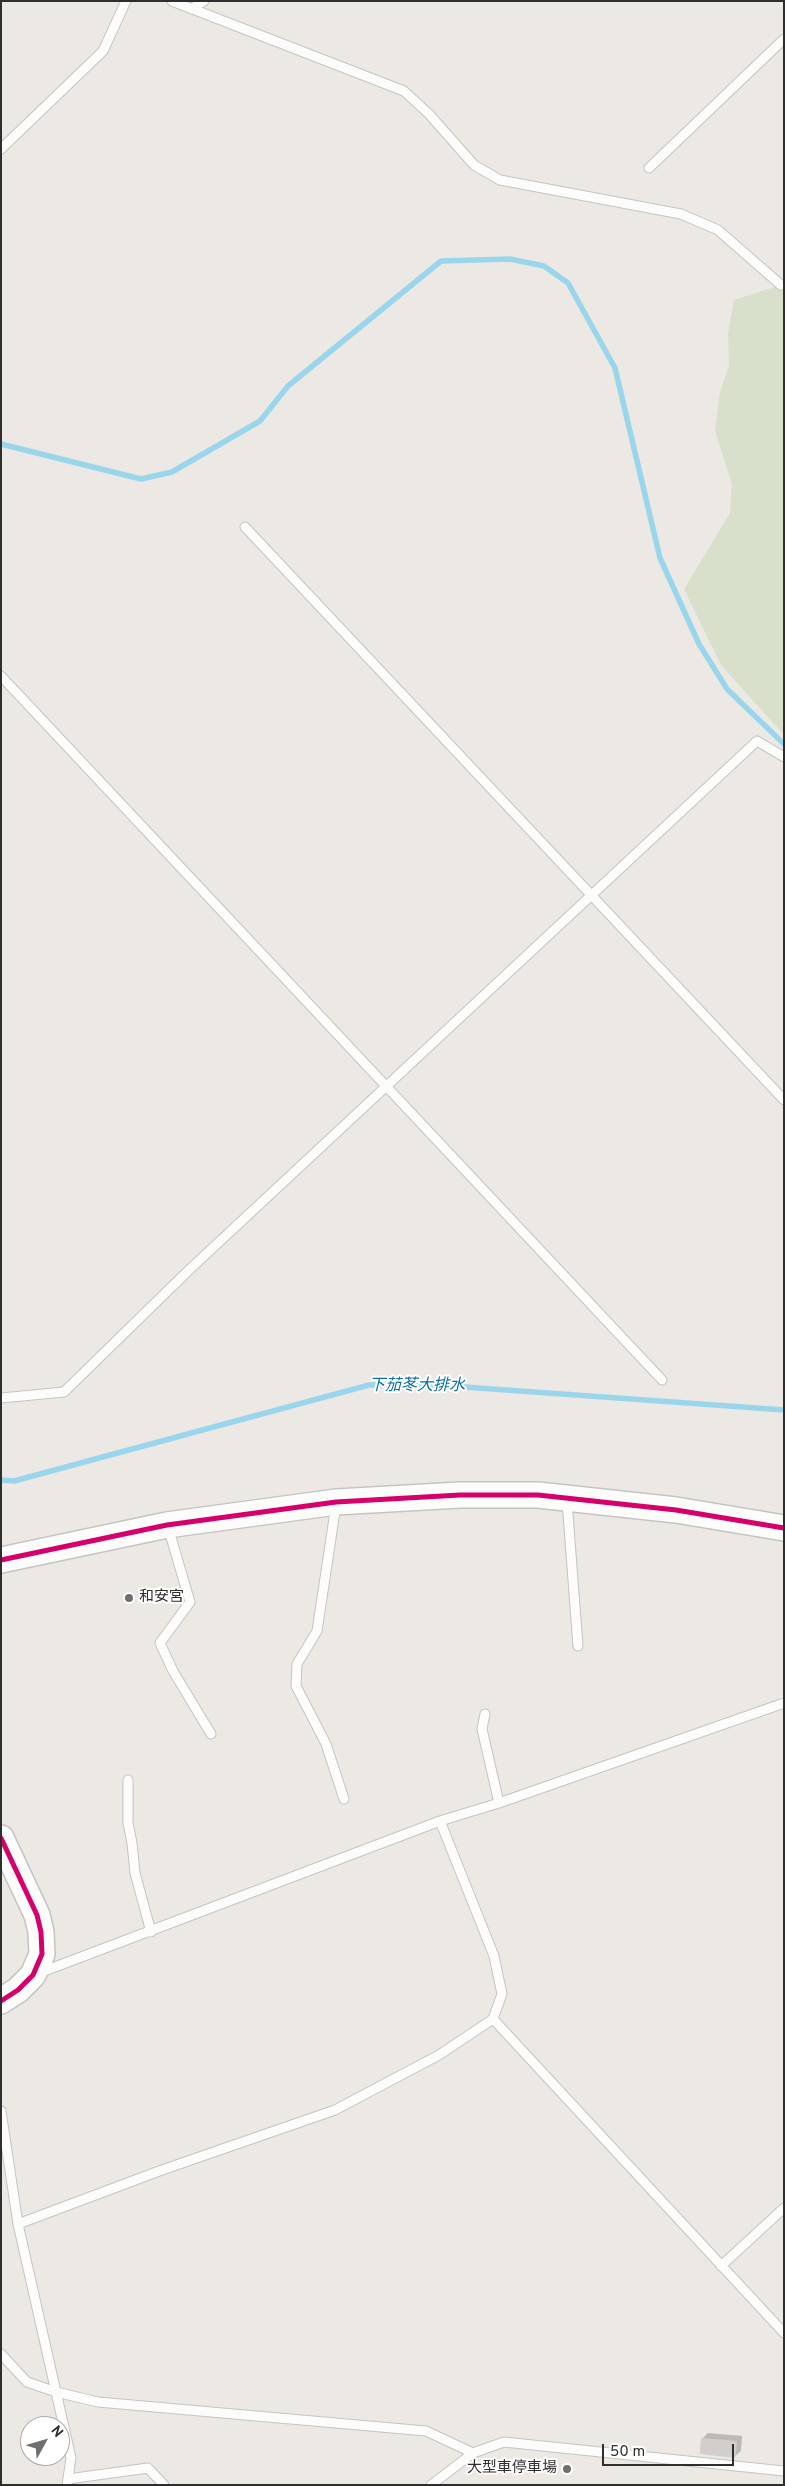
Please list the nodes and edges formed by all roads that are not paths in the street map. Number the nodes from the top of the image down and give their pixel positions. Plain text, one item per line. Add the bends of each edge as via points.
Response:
1 (126, 1) edge
2 (172, 1) edge
3 (204, 1) edge
4 (191, 8) junction
5 (784, 39) edge
6 (1, 149) edge
7 (649, 168) dead end
8 (781, 285) dead end
9 (245, 527) dead end
10 (1, 676) edge
11 (784, 757) edge
12 (592, 894) junction
13 (386, 1087) junction
14 (784, 1100) edge
15 (662, 1380) dead end
16 (1, 1398) edge
17 (567, 1498) junction
18 (336, 1502) junction
19 (167, 1525) junction
20 (784, 1528) edge
21 (1, 1560) edge
22 (578, 1646) dead end
23 (784, 1703) edge
24 (484, 1714) dead end
25 (211, 1734) dead end
26 (128, 1780) dead end
27 (344, 1799) dead end
28 (499, 1804) junction
29 (440, 1821) junction
30 (2, 1841) edge
31 (151, 1932) junction
32 (33, 1975) junction
33 (1, 2002) edge
34 (493, 2019) junction
35 (1, 2111) edge
36 (784, 2208) edge
37 (18, 2224) junction
38 (721, 2266) junction
39 (784, 2333) edge
40 (1, 2354) edge
41 (56, 2392) junction
42 (473, 2453) junction
43 (784, 2471) edge
44 (68, 2482) edge
45 (164, 2485) edge
46 (431, 2485) edge

1 - 6 lane via 103,51
2 - 4 lane
3 - 4 lane
4 - 8 lane via 404,91 474,165 500,180 681,214 718,230
5 - 7 lane
9 - 12 lane
10 - 13 lane
11 - 12 lane via 757,741
12 - 13 lane
12 - 14 lane
13 - 15 lane
13 - 16 lane via 64,1392
17 - 18 street via 460,1495
17 - 20 street via 676,1510
17 - 22 lane
18 - 19 street
18 - 27 lane via 317,1631 297,1664 296,1686 326,1744
19 - 21 street
19 - 25 lane via 190,1602 160,1643
23 - 28 lane
24 - 28 lane via 482,1729
26 - 31 lane via 128,1823 134,1873
28 - 29 lane
29 - 31 lane
29 - 34 lane via 494,1956 502,1994
30 - 32 street via 37,1915 41,1932 42,1954
31 - 32 lane
32 - 33 street
34 - 37 lane via 439,2055 336,2110
34 - 38 lane
35 - 37 lane
36 - 38 lane
37 - 41 lane
38 - 39 lane
40 - 41 lane via 27,2382
41 - 42 lane via 98,2402 426,2431
41 - 44 lane via 71,2458
42 - 43 lane via 504,2442
42 - 46 lane
44 - 45 lane via 148,2468

